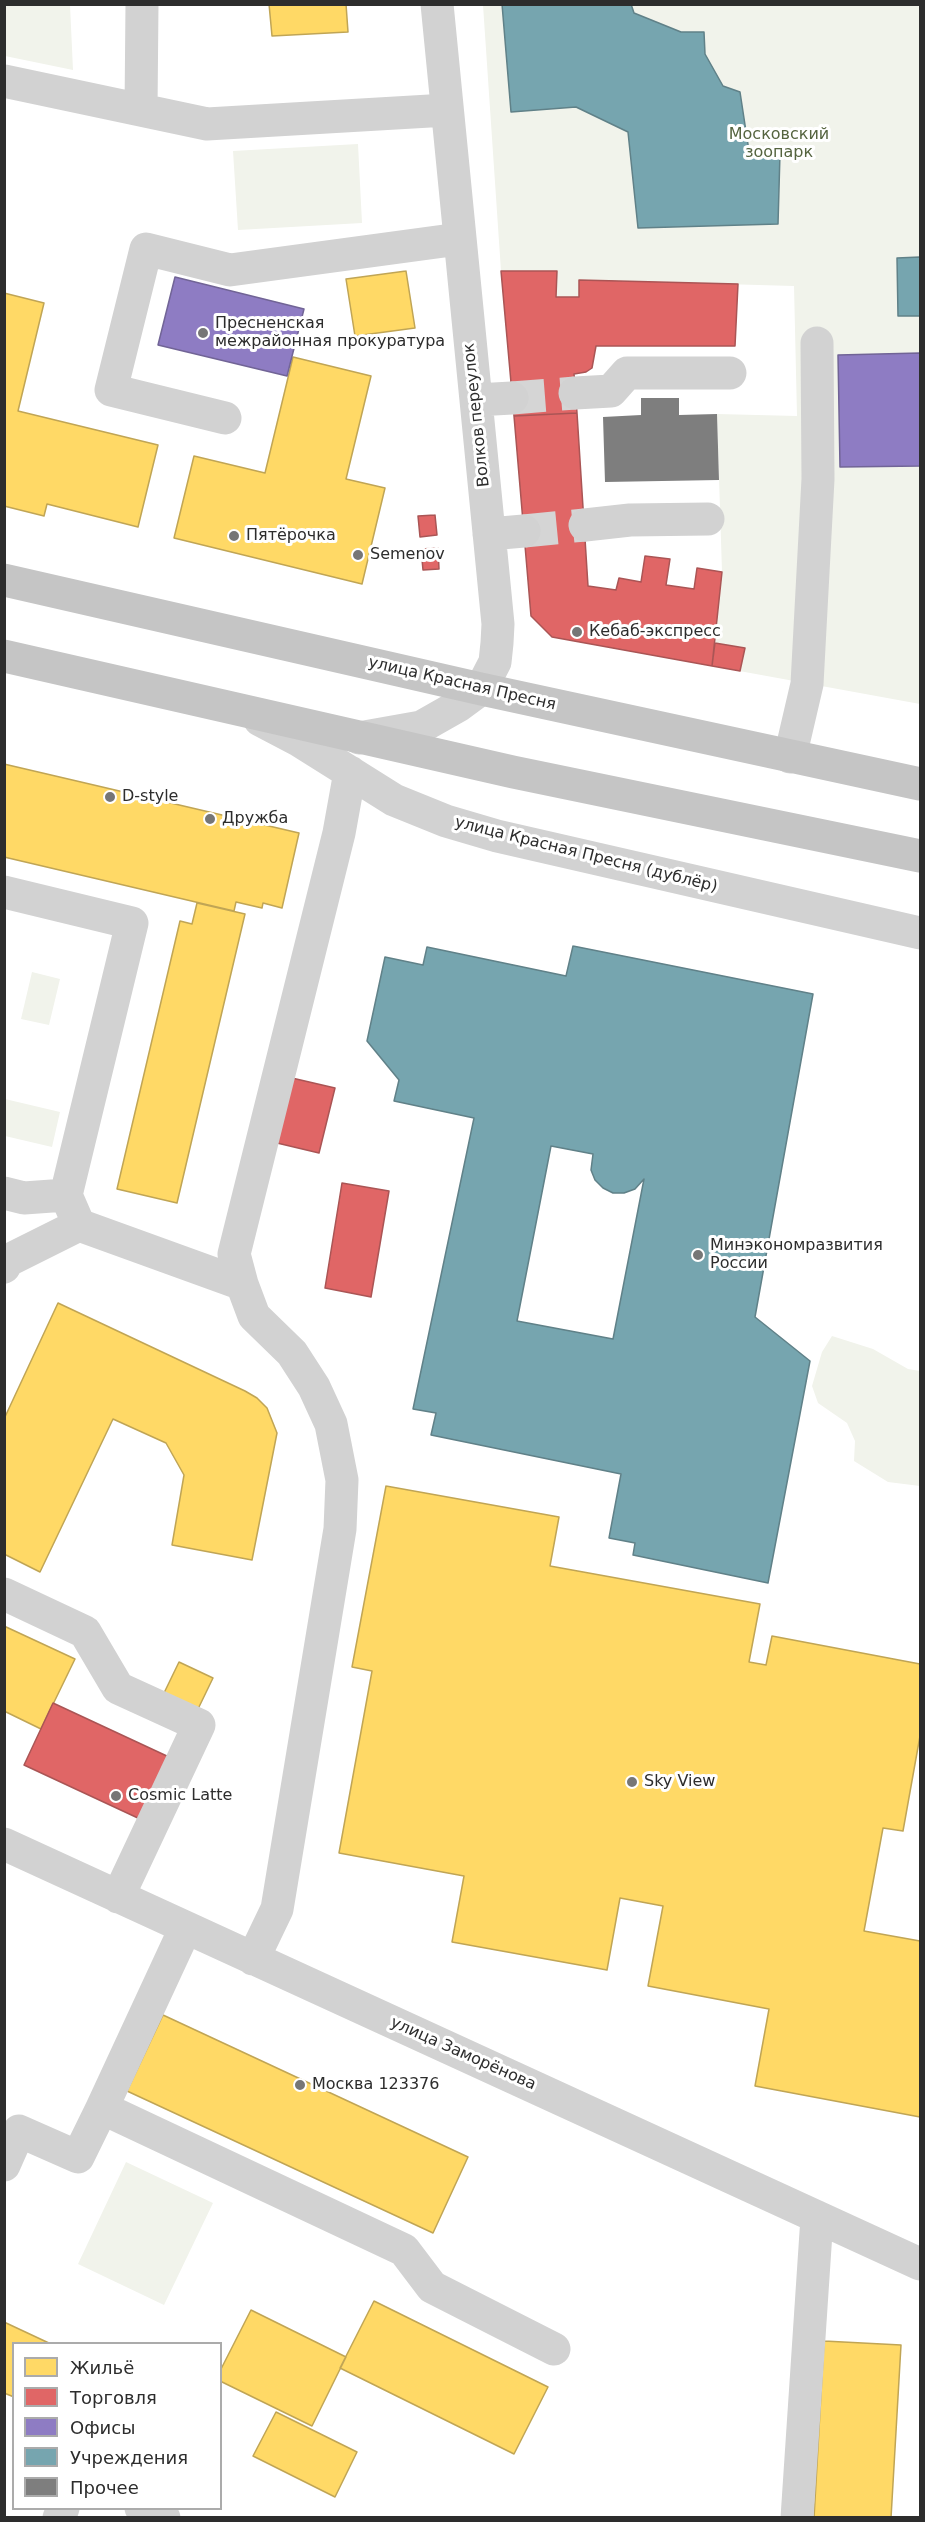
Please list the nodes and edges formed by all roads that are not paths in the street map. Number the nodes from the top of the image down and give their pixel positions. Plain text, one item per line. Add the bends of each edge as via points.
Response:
1 (142, 4) edge
2 (437, 4) edge
3 (4, 81) edge
4 (141, 110) junction
5 (447, 110) junction
6 (459, 238) junction
7 (817, 343) dead end
8 (730, 373) dead end
9 (575, 393) tunnel mouth
10 (512, 398) tunnel mouth
11 (476, 400) junction
12 (225, 418) dead end
13 (708, 519) dead end
14 (585, 525) tunnel mouth
15 (524, 531) tunnel mouth
16 (489, 534) junction
17 (4, 580) edge
18 (4, 656) edge
19 (481, 689) junction
20 (239, 710) junction
21 (358, 738) junction
22 (790, 757) junction
23 (351, 772) junction
24 (921, 784) edge
25 (921, 856) edge
26 (4, 892) edge
27 (921, 933) edge
28 (4, 1193) edge
29 (66, 1195) junction
30 (79, 1225) junction
31 (4, 1267) edge
32 (242, 1284) junction
33 (4, 1594) edge
34 (4, 1844) edge
35 (118, 1897) junction
36 (185, 1929) junction
37 (253, 1959) junction
38 (102, 2108) junction
39 (4, 2165) edge
40 (817, 2217) junction
41 (921, 2264) edge
42 (554, 2349) dead end
43 (146, 2510) edge
44 (164, 2517) edge
45 (797, 2517) edge

1 - 4 street
2 - 5 street, Волков переулок
3 - 4 street
4 - 5 street via 207,124
5 - 6 street, Волков переулок
6 - 11 street, Волков переулок
6 - 12 street via 230,270 146,249 111,390
7 - 22 street via 818,479 807,684
8 - 9 street via 627,373 611,392
10 - 11 street
11 - 16 street, Волков переулок
13 - 14 street
15 - 16 street
16 - 19 street, Волков переулок via 498,624 495,662
17 - 19 main road, улица Красная Пресня
18 - 20 main road
19 - 21 street, Волков переулок via 421,727
19 - 22 main road, улица Красная Пресня
20 - 21 main road
20 - 23 street, улица Красная Пресня (дублёр)
21 - 25 main road
22 - 24 main road, улица Красная Пресня
23 - 27 street, улица Красная Пресня (дублёр) via 394,800 497,836
23 - 32 street via 234,1254
26 - 29 street via 132,922
28 - 29 street via 24,1198
29 - 30 street
30 - 31 street via 7,1261
30 - 32 street
32 - 37 street via 254,1316 292,1353 314,1387 331,1424 342,1480 340,1529 277,1909
33 - 35 street via 85,1632 118,1688 199,1725
34 - 35 street, улица Заморёнова
35 - 36 street, улица Заморёнова
36 - 37 street, улица Заморёнова
36 - 38 street
37 - 40 street, улица Заморёнова
38 - 39 street via 78,2157 20,2132
38 - 42 street via 404,2250 432,2287
40 - 41 street, улица Заморёнова
40 - 45 street
43 - 44 street

